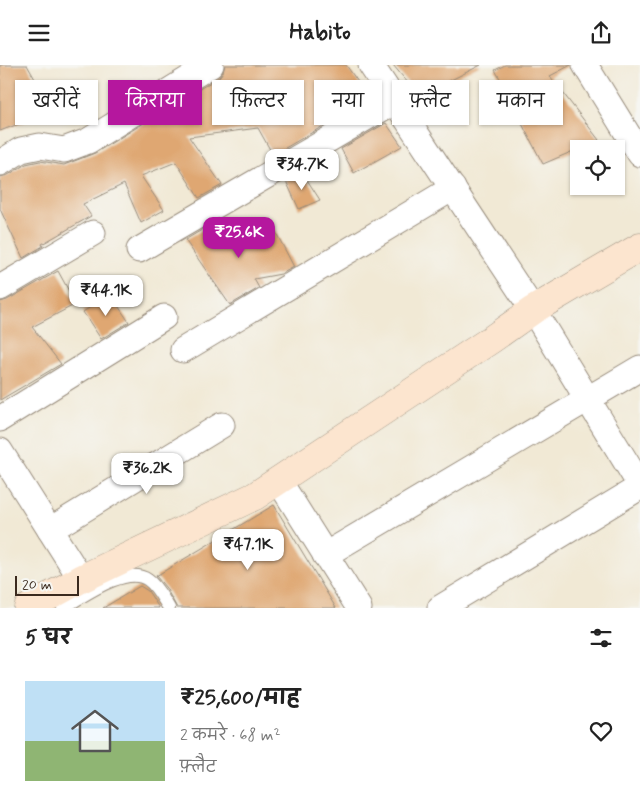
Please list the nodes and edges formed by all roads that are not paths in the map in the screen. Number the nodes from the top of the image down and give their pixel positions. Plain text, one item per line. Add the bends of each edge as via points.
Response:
1 (211, 65) edge
2 (371, 65) edge
3 (585, 65) edge
4 (392, 96) edge
5 (392, 103) edge
6 (411, 125) edge
7 (640, 154) edge
8 (0, 163) edge
9 (453, 188) junction
10 (93, 233) dead end
11 (640, 247) edge
12 (139, 249) dead end
13 (0, 288) edge
14 (533, 310) junction
15 (164, 317) dead end
16 (183, 350) dead end
17 (640, 368) edge
18 (587, 399) junction
19 (0, 419) edge
20 (222, 425) dead end
21 (0, 451) edge
22 (279, 481) junction
23 (640, 486) edge
24 (50, 530) junction
25 (325, 555) junction
26 (81, 579) junction
27 (28, 608) edge
28 (63, 608) edge
29 (169, 608) edge
30 (359, 608) edge
31 (440, 608) edge

1 - 8 street via 88,141 64,150 40,146 21,150
2 - 4 street
3 - 7 street
5 - 12 street
6 - 9 street
9 - 14 street
9 - 16 street
10 - 13 street
11 - 14 street
14 - 18 street
14 - 22 street
15 - 19 street
17 - 18 street
18 - 23 street
18 - 25 street
20 - 24 street
21 - 24 street
22 - 25 street
22 - 26 street via 255,496
23 - 31 street
24 - 26 street
25 - 30 street
26 - 27 street
28 - 29 lane via 109,582 129,575 148,579

